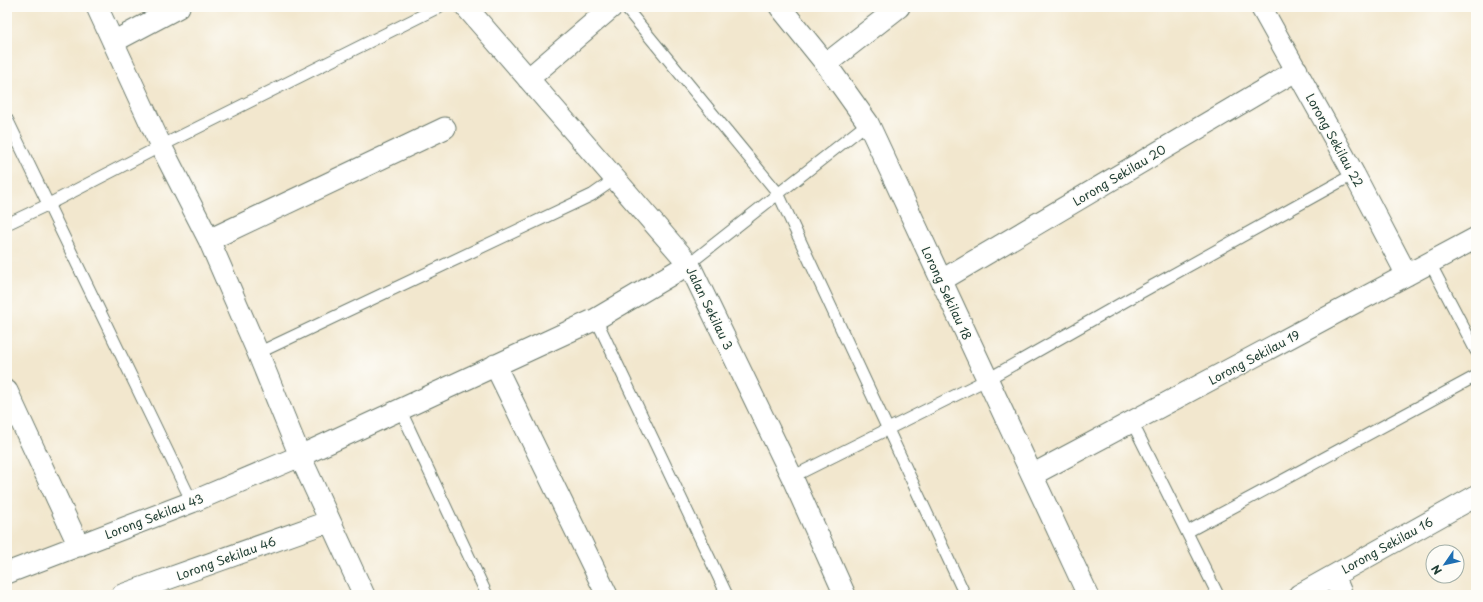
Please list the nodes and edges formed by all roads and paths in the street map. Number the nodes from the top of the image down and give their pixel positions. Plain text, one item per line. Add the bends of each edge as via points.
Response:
1 (97, 7) edge
2 (179, 7) edge
3 (439, 7) edge
4 (466, 7) edge
5 (612, 7) edge
6 (625, 7) edge
7 (780, 7) edge
8 (899, 7) edge
9 (1262, 7) edge
10 (113, 42) junction
11 (826, 64) junction
12 (1297, 70) junction
13 (528, 79) junction
14 (7, 119) edge
15 (868, 123) junction
16 (445, 128) dead end
17 (160, 146) junction
18 (1354, 174) junction
19 (616, 179) junction
20 (778, 194) junction
21 (47, 205) junction
22 (7, 224) edge
23 (1476, 238) edge
24 (209, 240) junction
25 (1430, 263) junction
26 (688, 264) junction
27 (1407, 275) junction
28 (942, 280) junction
29 (596, 319) junction
30 (1476, 351) edge
31 (258, 353) junction
32 (495, 365) junction
33 (1476, 376) edge
34 (988, 379) junction
35 (7, 391) edge
36 (400, 409) junction
37 (1132, 422) junction
38 (888, 430) junction
39 (300, 456) junction
40 (1032, 475) junction
41 (792, 478) junction
42 (1476, 496) edge
43 (192, 502) junction
44 (330, 521) junction
45 (1187, 532) junction
46 (79, 546) junction
47 (7, 573) edge
48 (1334, 576) junction
49 (122, 595) edge
50 (364, 595) edge
51 (487, 595) edge
52 (607, 595) edge
53 (727, 595) edge
54 (845, 595) edge
55 (965, 595) edge
56 (1088, 595) edge
57 (1218, 595) edge
58 (1299, 595) edge
59 (1342, 595) edge

1 - 10 street
2 - 10 street
3 - 17 lane
4 - 13 street, Jalan Sekilau 3
5 - 13 street
6 - 20 lane
7 - 11 street, Lorong Sekilau 18
8 - 11 street
9 - 12 street, Lorong Sekilau 22
10 - 17 street
11 - 15 street, Lorong Sekilau 18
12 - 18 street, Lorong Sekilau 22
12 - 28 street, Lorong Sekilau 20
13 - 19 street, Jalan Sekilau 3
14 - 21 lane
15 - 20 lane
15 - 28 street, Lorong Sekilau 18
16 - 24 street
17 - 21 lane
17 - 24 street
18 - 27 street, Lorong Sekilau 22
18 - 34 lane
19 - 26 street, Jalan Sekilau 3
19 - 31 lane via 592,195
20 - 26 lane
20 - 38 lane
21 - 22 lane
21 - 43 lane
23 - 25 street, Lorong Sekilau 19
24 - 31 street
25 - 27 street, Lorong Sekilau 19
25 - 30 lane
26 - 29 street, Lorong Sekilau 43
26 - 41 street, Jalan Sekilau 3
27 - 37 street, Lorong Sekilau 19
28 - 34 street, Lorong Sekilau 18
29 - 32 street, Lorong Sekilau 43
29 - 53 lane
31 - 39 street
32 - 36 street, Lorong Sekilau 43
32 - 52 street
33 - 45 lane
34 - 38 lane
34 - 40 street, Lorong Sekilau 18
35 - 46 street
36 - 39 street, Lorong Sekilau 43
36 - 51 lane
37 - 40 street, Lorong Sekilau 19
37 - 45 lane
38 - 41 lane
38 - 55 lane
39 - 43 street, Lorong Sekilau 43
39 - 44 street
40 - 56 street, Lorong Sekilau 18
41 - 54 street, Jalan Sekilau 3
42 - 48 street, Lorong Sekilau 16
43 - 46 street, Lorong Sekilau 43
44 - 49 street, Lorong Sekilau 46
44 - 50 street
45 - 57 lane
46 - 47 street, Lorong Sekilau 43
48 - 58 street, Lorong Sekilau 16
48 - 59 street

